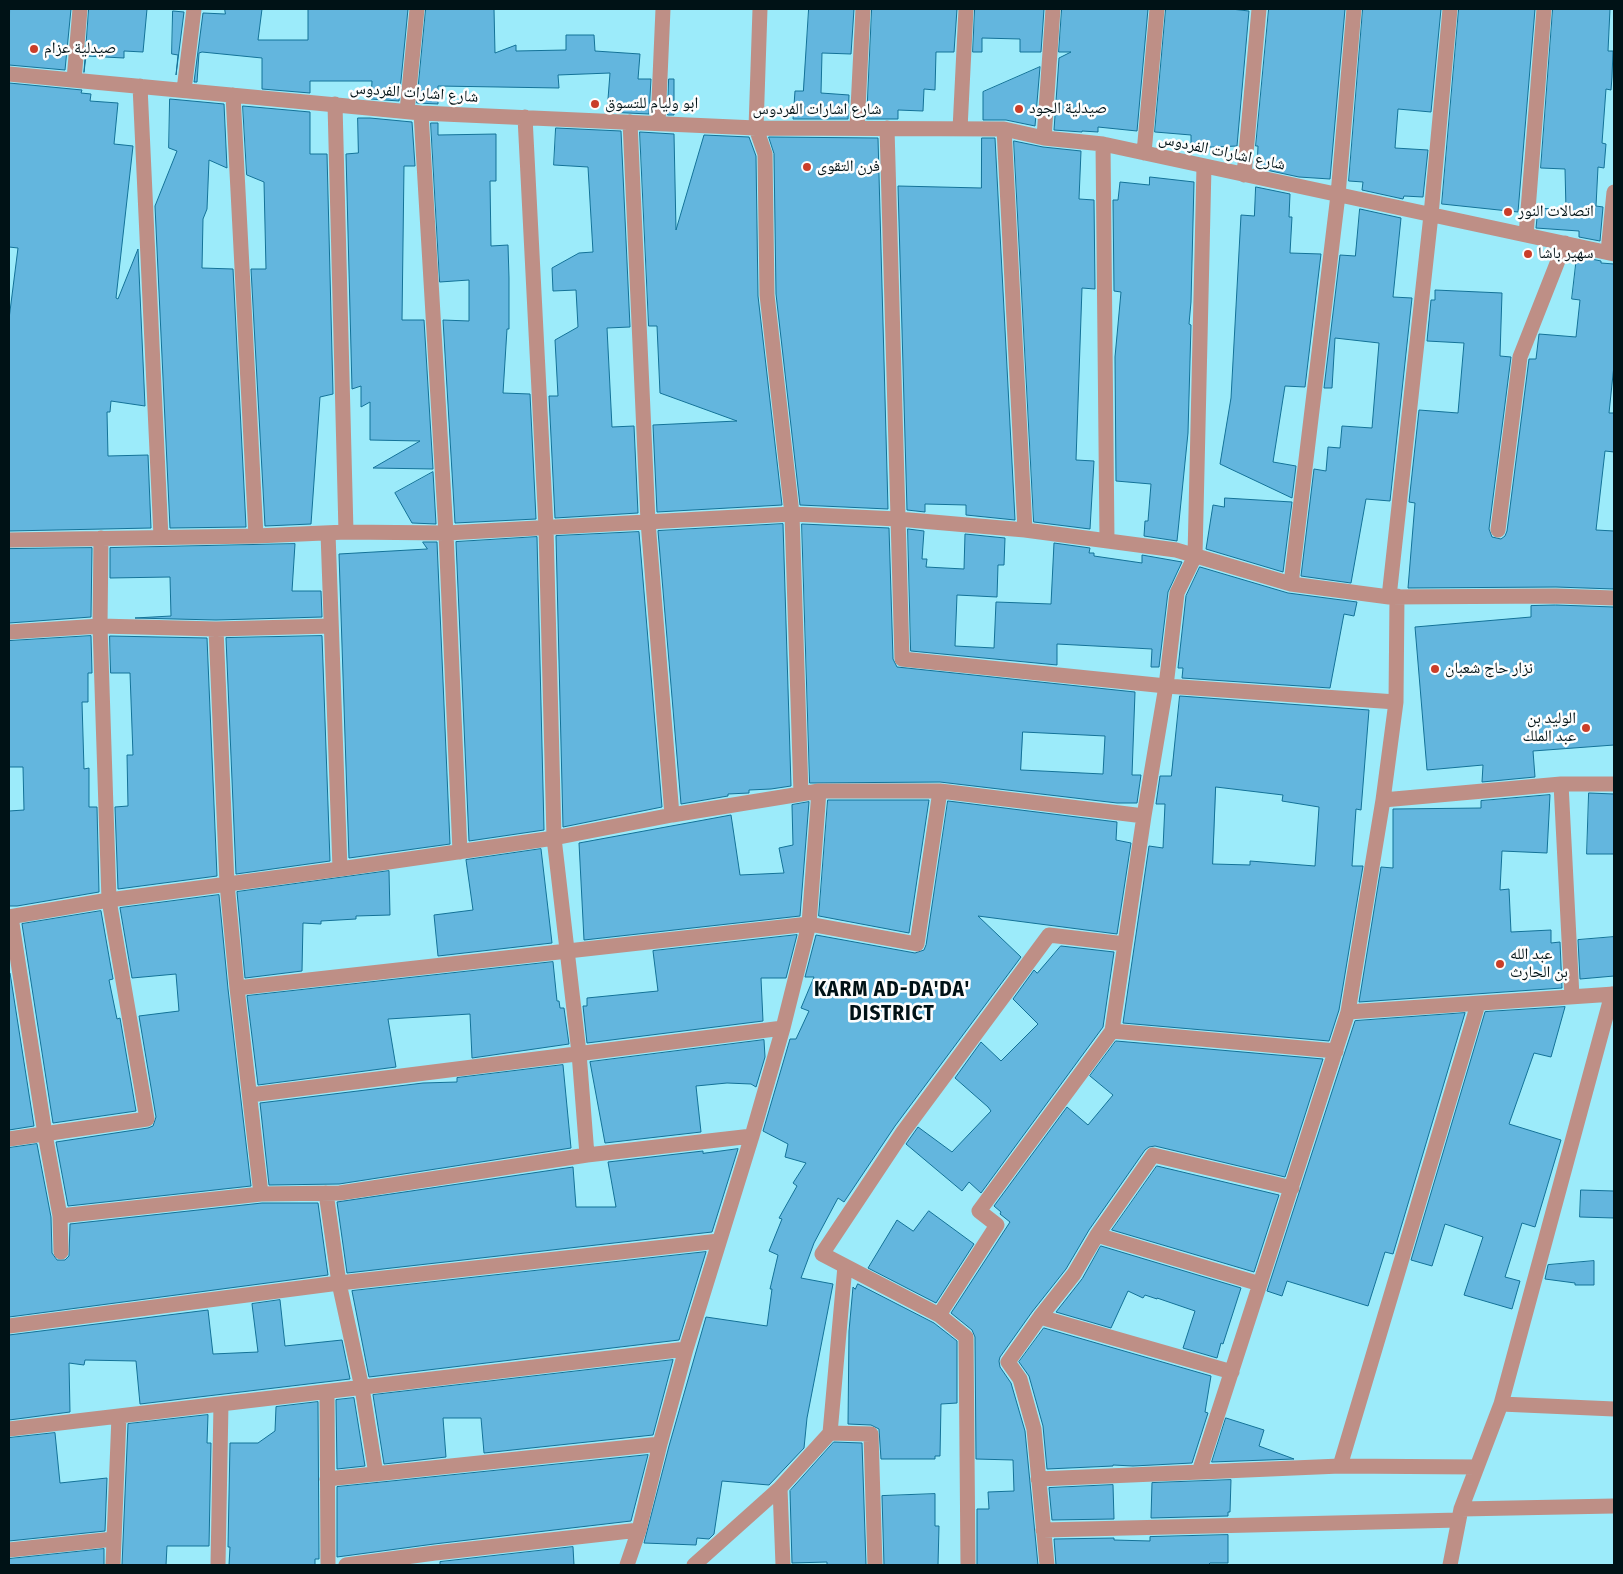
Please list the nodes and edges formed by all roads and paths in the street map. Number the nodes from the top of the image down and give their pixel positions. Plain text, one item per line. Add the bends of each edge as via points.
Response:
1 (80, 9) edge
2 (194, 9) edge
3 (417, 9) edge
4 (663, 9) edge
5 (760, 9) edge
6 (864, 9) edge
7 (966, 9) edge
8 (1053, 9) edge
9 (1158, 9) edge
10 (1259, 9) edge
11 (1354, 9) edge
12 (1450, 9) edge
13 (1544, 9) edge
14 (9, 74) edge
15 (74, 80) junction
16 (140, 86) junction
17 (184, 90) junction
18 (233, 95) junction
19 (335, 104) junction
20 (414, 112) junction
21 (525, 117) junction
22 (630, 122) junction
23 (658, 123) junction
24 (756, 128) junction
25 (857, 128) junction
26 (887, 128) junction
27 (960, 129) junction
28 (1004, 129) junction
29 (1044, 138) junction
30 (1103, 144) junction
31 (1144, 153) junction
32 (1204, 166) junction
33 (1244, 175) junction
34 (1614, 192) edge
35 (1338, 196) junction
36 (1431, 215) junction
37 (1526, 235) junction
38 (1565, 243) junction
39 (1611, 253) edge
40 (792, 514) junction
41 (898, 519) junction
42 (648, 522) junction
43 (546, 528) junction
44 (1025, 530) junction
45 (1498, 530) dead end
46 (346, 532) junction
47 (328, 533) junction
48 (446, 533) junction
49 (256, 536) junction
50 (161, 537) junction
51 (100, 538) junction
52 (9, 540) edge
53 (1107, 541) junction
54 (1195, 556) junction
55 (1291, 584) junction
56 (1393, 597) junction
57 (1614, 598) edge
58 (100, 626) junction
59 (331, 626) junction
60 (216, 629) junction
61 (9, 632) edge
62 (1166, 686) junction
63 (1396, 702) junction
64 (1561, 784) junction
65 (1614, 784) edge
66 (819, 791) junction
67 (940, 791) junction
68 (800, 794) junction
69 (1383, 800) junction
70 (672, 815) junction
71 (1144, 816) junction
72 (554, 838) junction
73 (460, 852) junction
74 (340, 869) junction
75 (227, 884) junction
76 (109, 900) junction
77 (10, 917) edge
78 (809, 924) junction
79 (1125, 944) junction
80 (568, 951) junction
81 (237, 988) junction
82 (1613, 994) edge
83 (1572, 997) junction
84 (1478, 1004) junction
85 (1348, 1012) junction
86 (783, 1028) junction
87 (1112, 1031) junction
88 (1336, 1052) junction
89 (579, 1053) junction
90 (250, 1095) junction
91 (45, 1134) junction
92 (752, 1136) junction
93 (9, 1139) edge
94 (587, 1155) junction
95 (1292, 1188) junction
96 (326, 1193) junction
97 (261, 1194) junction
98 (60, 1216) junction
99 (1097, 1235) junction
100 (719, 1241) junction
101 (61, 1252) dead end
102 (845, 1266) junction
103 (339, 1283) junction
104 (1260, 1284) junction
105 (938, 1315) junction
106 (1040, 1317) junction
107 (9, 1326) edge
108 (686, 1349) junction
109 (1232, 1372) junction
110 (362, 1388) junction
111 (327, 1392) junction
112 (221, 1404) junction
113 (1501, 1404) junction
114 (1614, 1410) edge
115 (119, 1416) junction
116 (9, 1429) edge
117 (830, 1433) junction
118 (660, 1444) junction
119 (1340, 1466) junction
120 (1477, 1467) junction
121 (1200, 1472) junction
122 (376, 1474) junction
123 (1038, 1479) junction
124 (327, 1480) junction
125 (780, 1488) junction
126 (1614, 1506) edge
127 (1460, 1514) junction
128 (639, 1530) junction
129 (1043, 1530) junction
130 (114, 1539) junction
131 (9, 1550) edge
132 (435, 1559) edge
133 (113, 1565) edge
134 (218, 1565) edge
135 (328, 1565) edge
136 (346, 1565) edge
137 (627, 1565) edge
138 (694, 1565) edge
139 (783, 1565) edge
140 (875, 1565) edge
141 (968, 1565) edge
142 (1046, 1565) edge
143 (1450, 1565) edge

1 - 15 street
2 - 17 street
3 - 20 street
4 - 23 street
5 - 24 street
6 - 25 street
7 - 27 street
8 - 29 street
9 - 31 street
10 - 33 street
11 - 35 street
12 - 36 street
13 - 37 street
14 - 15 street, شارع اشارات الفردوس
15 - 16 street, شارع اشارات الفردوس
16 - 17 street, شارع اشارات الفردوس
16 - 50 street
17 - 18 street, شارع اشارات الفردوس
18 - 19 street, شارع اشارات الفردوس
18 - 49 street
19 - 20 street, شارع اشارات الفردوس
19 - 46 street
20 - 21 street, شارع اشارات الفردوس
20 - 48 street
21 - 22 street, شارع اشارات الفردوس
21 - 43 street
22 - 23 street, شارع اشارات الفردوس
22 - 42 street
23 - 24 street, شارع اشارات الفردوس
24 - 25 street, شارع اشارات الفردوس
24 - 40 street via 765,154 767,294
25 - 26 street, شارع اشارات الفردوس
26 - 27 street, شارع اشارات الفردوس
26 - 41 street
27 - 28 street, شارع اشارات الفردوس
28 - 29 street, شارع اشارات الفردوس
28 - 44 street
29 - 30 street, شارع اشارات الفردوس
30 - 31 street, شارع اشارات الفردوس
30 - 53 street
31 - 32 street, شارع اشارات الفردوس
32 - 33 street, شارع اشارات الفردوس
32 - 54 street
33 - 35 street, شارع اشارات الفردوس
34 - 39 street
35 - 36 street, شارع اشارات الفردوس
35 - 55 street
36 - 37 street, شارع اشارات الفردوس
36 - 56 street
37 - 38 street, شارع اشارات الفردوس
38 - 39 street, شارع اشارات الفردوس
38 - 45 street via 1520,357
40 - 41 street
40 - 42 street
40 - 68 street
41 - 44 street
41 - 62 street via 902,658
42 - 43 street
42 - 70 street
43 - 48 street
43 - 72 street
44 - 53 street
46 - 47 street
46 - 48 street
47 - 49 street
47 - 59 street
48 - 73 street
49 - 50 street
50 - 51 street
51 - 52 street
51 - 58 street
53 - 54 street via 1176,550
54 - 55 street
54 - 62 street via 1177,592
55 - 56 street
56 - 57 street
56 - 63 street
58 - 60 street
58 - 61 street
58 - 76 street
59 - 60 street
59 - 74 street
60 - 75 street
62 - 63 street
62 - 71 street
63 - 69 street
64 - 65 street
64 - 69 street
64 - 83 street
66 - 67 street
66 - 68 street
66 - 78 street
67 - 71 street
67 - 78 street via 917,944
68 - 70 street
69 - 85 street
70 - 72 street
71 - 79 street
72 - 73 street
72 - 80 street
73 - 74 street
74 - 75 street
75 - 76 street
75 - 81 street
76 - 77 street
76 - 91 street via 147,1119
77 - 91 street
78 - 80 street
78 - 86 street
79 - 87 street
79 - 102 street via 1049,935 903,1132 822,1254
80 - 81 street
80 - 89 street
81 - 90 street
82 - 83 street
82 - 113 street
83 - 84 street
84 - 85 street
84 - 119 street
85 - 88 street
86 - 89 street
86 - 92 street
87 - 88 street
87 - 105 street via 979,1211 996,1225
88 - 95 street
89 - 90 street
89 - 94 street
90 - 97 street
91 - 93 street
91 - 98 street
92 - 94 street
92 - 100 street
94 - 96 street
95 - 99 street via 1153,1155
95 - 104 street
96 - 97 street
96 - 103 street
97 - 98 street
98 - 101 street
99 - 104 street
99 - 106 street via 1074,1274
100 - 103 street
100 - 108 street
102 - 105 street
102 - 117 street
103 - 107 street
103 - 110 street
104 - 109 street
105 - 141 street via 966,1337
106 - 109 street
106 - 123 street via 1008,1362 1020,1379 1034,1429
108 - 110 street
108 - 118 street
109 - 121 street
110 - 111 street
110 - 122 street
111 - 112 street
111 - 124 street
112 - 115 street
112 - 134 street
113 - 114 street
113 - 120 street
115 - 116 street
115 - 130 street
117 - 125 street
117 - 140 street via 871,1434
118 - 122 street
118 - 128 street
119 - 120 street
119 - 121 street
120 - 127 street
121 - 123 street
122 - 124 street
123 - 129 street
124 - 135 street
125 - 138 street
125 - 139 street
126 - 127 street
127 - 129 street
127 - 143 street
128 - 132 street
128 - 137 street
129 - 142 street
130 - 131 street
130 - 133 street
132 - 136 street

